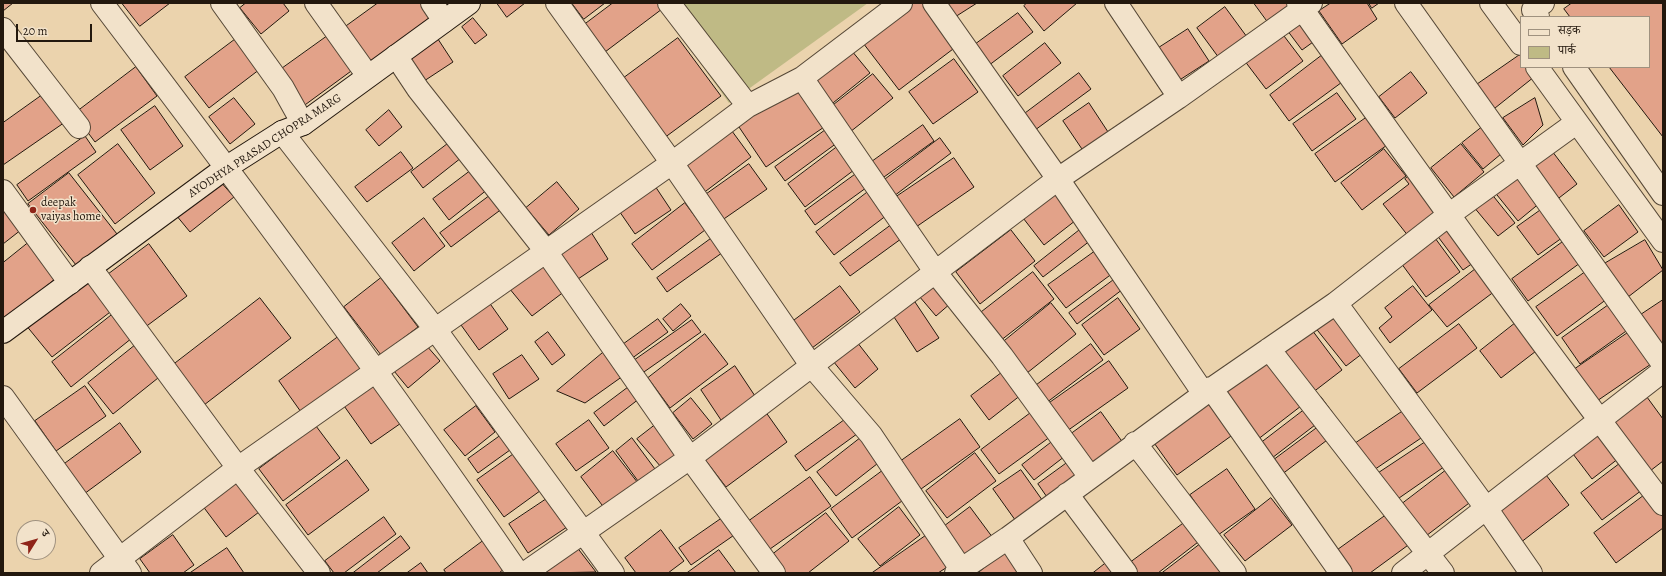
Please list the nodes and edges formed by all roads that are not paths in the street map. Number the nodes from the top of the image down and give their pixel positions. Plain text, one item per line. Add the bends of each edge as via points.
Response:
1 (102, 3) edge
2 (222, 3) edge
3 (316, 3) edge
4 (432, 3) edge
5 (469, 3) edge
6 (558, 3) edge
7 (669, 3) edge
8 (901, 3) edge
9 (934, 3) edge
10 (1116, 3) edge
11 (1406, 3) edge
12 (1491, 3) edge
13 (1543, 3) edge
14 (1304, 5) edge
15 (1537, 16) edge
16 (444, 21) junction
17 (3, 29) edge
18 (1520, 43) edge
19 (396, 56) junction
20 (1538, 68) edge
21 (1575, 68) edge
22 (368, 76) junction
23 (802, 78) junction
24 (1179, 97) junction
25 (748, 106) junction
26 (1576, 123) junction
27 (303, 124) junction
28 (79, 127) dead end
29 (282, 132) junction
30 (672, 163) junction
31 (1520, 163) junction
32 (227, 167) junction
33 (1058, 179) junction
34 (3, 191) edge
35 (1663, 194) edge
36 (1450, 214) junction
37 (1663, 241) edge
38 (545, 250) junction
39 (90, 267) junction
40 (936, 272) junction
41 (70, 283) junction
42 (1336, 303) junction
43 (435, 329) junction
44 (3, 332) edge
45 (1269, 349) junction
46 (1663, 364) edge
47 (811, 365) junction
48 (376, 370) junction
49 (1663, 371) edge
50 (1208, 391) junction
51 (3, 397) edge
52 (1599, 420) junction
53 (1135, 443) junction
54 (690, 458) junction
55 (238, 468) junction
56 (1090, 477) junction
57 (1067, 494) junction
58 (1663, 504) edge
59 (1486, 508) junction
60 (584, 531) junction
61 (1008, 538) junction
62 (1429, 553) junction
63 (125, 566) edge
64 (959, 571) edge
65 (101, 573) edge
66 (319, 573) edge
67 (518, 573) edge
68 (524, 573) edge
69 (613, 573) edge
70 (774, 573) edge
71 (1032, 573) edge
72 (1126, 573) edge
73 (1235, 573) edge
74 (1341, 573) edge
75 (1403, 573) edge
76 (1443, 573) edge
77 (1531, 573) edge

1 - 32 street
2 - 27 street via 283,88
3 - 22 street
4 - 16 street
5 - 16 street, AYODHYA PRASAD CHOPRA MARG
6 - 30 street
7 - 25 street
8 - 23 street
9 - 33 street
10 - 24 street
11 - 31 street
12 - 18 street
13 - 15 street via 1533,10
14 - 24 street
14 - 36 street via 1377,116
16 - 19 street, AYODHYA PRASAD CHOPRA MARG
17 - 28 street
19 - 22 street, AYODHYA PRASAD CHOPRA MARG
19 - 38 street via 418,89
20 - 26 street
21 - 35 street
22 - 27 street, AYODHYA PRASAD CHOPRA MARG
23 - 25 street
23 - 40 street
24 - 33 street
25 - 30 street
26 - 31 street
26 - 37 street
27 - 29 street, AYODHYA PRASAD CHOPRA MARG
29 - 32 street, AYODHYA PRASAD CHOPRA MARG
29 - 43 street
30 - 38 street
30 - 47 street
31 - 36 street
31 - 46 street
32 - 39 street, AYODHYA PRASAD CHOPRA MARG
32 - 48 street
33 - 40 street
33 - 50 street
34 - 41 street
36 - 42 street
36 - 52 street
38 - 43 street
38 - 54 street
39 - 41 street, AYODHYA PRASAD CHOPRA MARG
39 - 55 street
40 - 47 street
40 - 56 street via 1002,356
41 - 44 street, AYODHYA PRASAD CHOPRA MARG
42 - 45 street
42 - 59 street
43 - 48 street
43 - 60 street
45 - 50 street
45 - 62 street
47 - 54 street
47 - 64 street via 871,435
48 - 55 street
48 - 67 street
49 - 52 street
50 - 53 street
50 - 74 street
51 - 63 street
52 - 58 street
52 - 59 street
53 - 56 street
53 - 73 street
54 - 60 street
54 - 70 street
55 - 63 street
55 - 66 street
56 - 57 street
57 - 61 street
57 - 72 street
59 - 62 street
59 - 77 street
60 - 68 street
60 - 69 street
61 - 64 street
61 - 71 street
62 - 75 street
62 - 76 street
63 - 65 street

